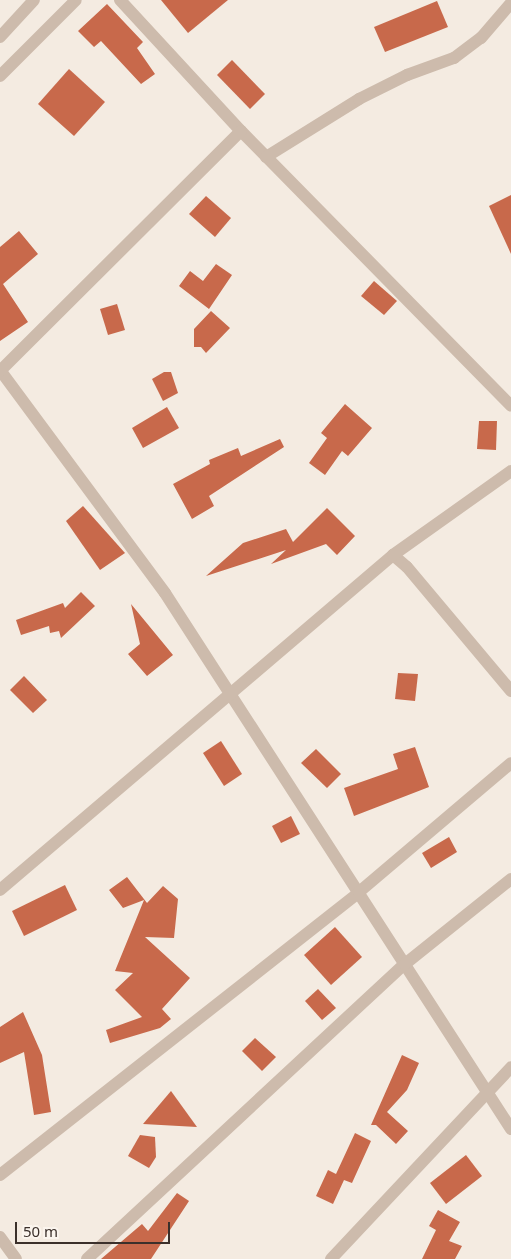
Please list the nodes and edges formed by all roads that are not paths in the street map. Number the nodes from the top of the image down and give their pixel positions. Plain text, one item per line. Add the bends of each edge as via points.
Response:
1 (34, 0) edge
2 (76, 0) edge
3 (120, 0) edge
4 (511, 3) edge
5 (0, 37) edge
6 (0, 76) edge
7 (241, 131) junction
8 (266, 157) junction
9 (0, 370) edge
10 (511, 406) edge
11 (511, 471) edge
12 (393, 555) junction
13 (511, 692) edge
14 (230, 694) junction
15 (511, 763) edge
16 (511, 879) edge
17 (0, 890) edge
18 (359, 892) junction
19 (405, 964) junction
20 (511, 1067) edge
21 (486, 1092) junction
22 (511, 1129) edge
23 (0, 1175) edge
24 (0, 1238) edge
25 (16, 1259) edge
26 (87, 1259) edge
27 (331, 1259) edge

1 - 5 street
2 - 6 street
3 - 7 street
4 - 8 street via 481,38 454,58 407,75 359,99
7 - 8 street
7 - 9 street
8 - 10 street
9 - 14 street via 165,593
11 - 12 street
12 - 13 street via 407,567
12 - 14 street
14 - 17 street
14 - 18 street
15 - 18 street
16 - 19 street
18 - 19 street
18 - 23 street
19 - 21 street
19 - 26 street
20 - 21 street
21 - 22 street
21 - 27 street
24 - 25 street

